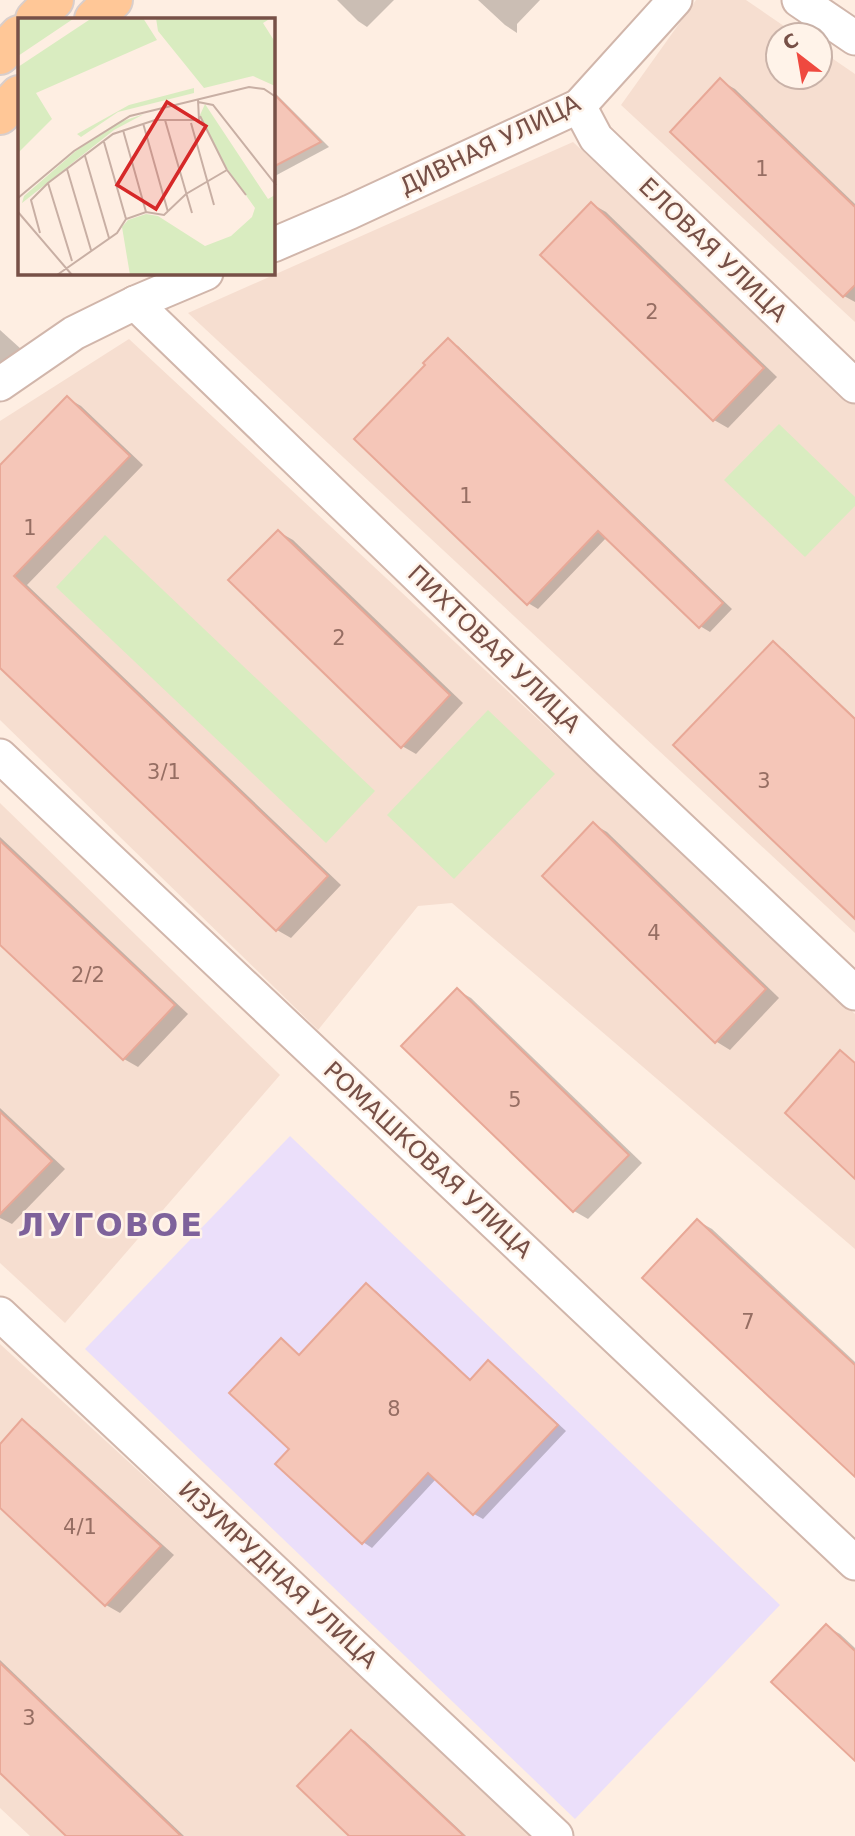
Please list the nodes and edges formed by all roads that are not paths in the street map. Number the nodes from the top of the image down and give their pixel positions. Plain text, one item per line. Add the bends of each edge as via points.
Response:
1 (54, 0) edge
2 (113, 0) edge
3 (675, 0) edge
4 (799, 0) edge
5 (36, 18) edge
6 (95, 18) edge
7 (18, 36) edge
8 (855, 38) edge
9 (0, 55) edge
10 (18, 96) edge
11 (579, 106) junction
12 (0, 115) edge
13 (275, 244) edge
14 (201, 275) edge
15 (135, 303) junction
16 (0, 384) edge
17 (855, 386) edge
18 (0, 756) edge
19 (855, 993) edge
20 (0, 1314) edge
21 (855, 1563) edge
22 (556, 1836) edge

1 - 5 main road
2 - 6 main road
3 - 11 street, ДИВНАЯ УЛИЦА
4 - 8 street
7 - 9 main road
10 - 12 main road
11 - 13 street, ДИВНАЯ УЛИЦА
11 - 17 street, ЕЛОВАЯ УЛИЦА via 596,138
14 - 15 street
15 - 16 street via 74,333
15 - 19 street, ПИХТОВАЯ УЛИЦА
18 - 21 street, РОМАШКОВАЯ УЛИЦА
20 - 22 street, ИЗУМРУДНАЯ УЛИЦА

